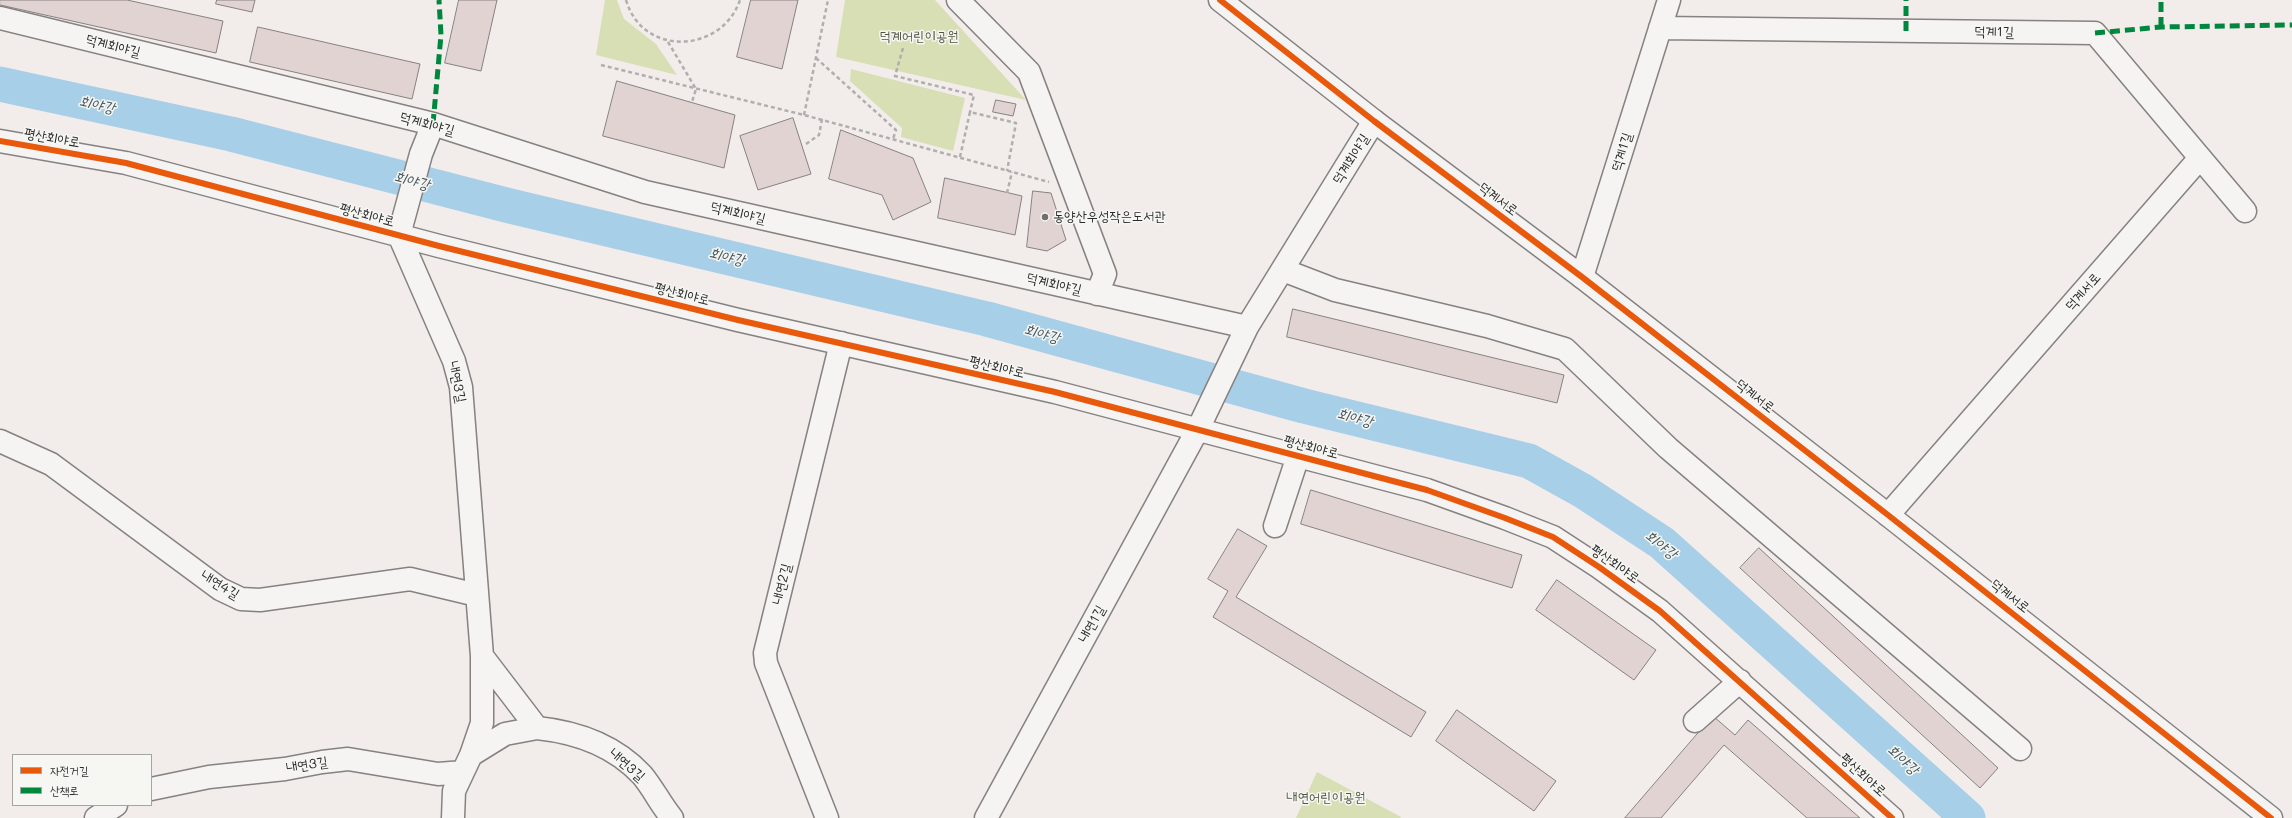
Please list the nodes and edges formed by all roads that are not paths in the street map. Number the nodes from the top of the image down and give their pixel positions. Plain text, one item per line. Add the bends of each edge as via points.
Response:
1 (958, 0) edge
2 (1220, 0) edge
3 (1668, 0) edge
4 (0, 18) edge
5 (1660, 28) junction
6 (1374, 121) junction
7 (433, 124) junction
8 (0, 142) edge
9 (2199, 159) junction
10 (2245, 211) dead end
11 (402, 225) junction
12 (1283, 270) junction
13 (1582, 277) junction
14 (1097, 294) junction
15 (1247, 327) junction
16 (840, 343) junction
17 (1198, 430) junction
18 (0, 441) edge
19 (1298, 456) junction
20 (1888, 515) junction
21 (1275, 526) dead end
22 (477, 595) junction
23 (482, 656) junction
24 (1740, 681) junction
25 (1695, 722) dead end
26 (537, 728) junction
27 (2020, 749) dead end
28 (467, 763) junction
29 (152, 789) edge
30 (114, 806) edge
31 (96, 818) edge
32 (452, 818) edge
33 (672, 818) edge
34 (827, 818) edge
35 (986, 818) edge
36 (1892, 818) edge
37 (2270, 818) edge

1 - 14 street via 1029,72 1104,274
2 - 6 street, 덕계서로
3 - 5 street, 덕계1길
4 - 7 street, 덕계회야길
5 - 9 street, 덕계1길 via 2094,33
5 - 13 street, 덕계1길
6 - 12 street, 덕계회야길
6 - 13 street, 덕계서로
7 - 11 street via 421,154
7 - 14 street, 덕계회야길 via 645,192
8 - 11 street, 평산회야로 via 126,163
9 - 10 street, 덕계1길
9 - 20 street, 덕계서로
11 - 16 street, 평산회야로 via 738,320
11 - 22 street, 내연3길 via 454,361 461,387
12 - 15 street, 덕계회야길
12 - 27 street via 1335,290 1487,326 1564,349 1668,448
13 - 20 street, 덕계서로
14 - 15 street, 덕계회야길
15 - 17 street, 내연1길
16 - 17 street, 평산회야로 via 1055,392
16 - 34 street, 내연2길 via 765,653 766,663
17 - 19 street, 평산회야로
17 - 35 street, 내연1길
18 - 22 street, 내연4길 via 51,464 220,588 241,599 260,600 410,579
19 - 21 street
19 - 24 street, 평산회야로 via 1427,490 1553,537 1599,566 1660,611
20 - 37 street, 덕계서로
22 - 23 street, 내연3길
23 - 26 street
23 - 28 street, 내연3길 via 482,723
24 - 25 street
24 - 36 street, 평산회야로
26 - 28 street, 내연3길 via 505,734
26 - 33 street, 내연3길 via 563,730 613,751 642,775
28 - 29 street, 내연3길 via 438,774 348,759 209,777
28 - 32 street, 내연3길 via 454,790
30 - 31 street

